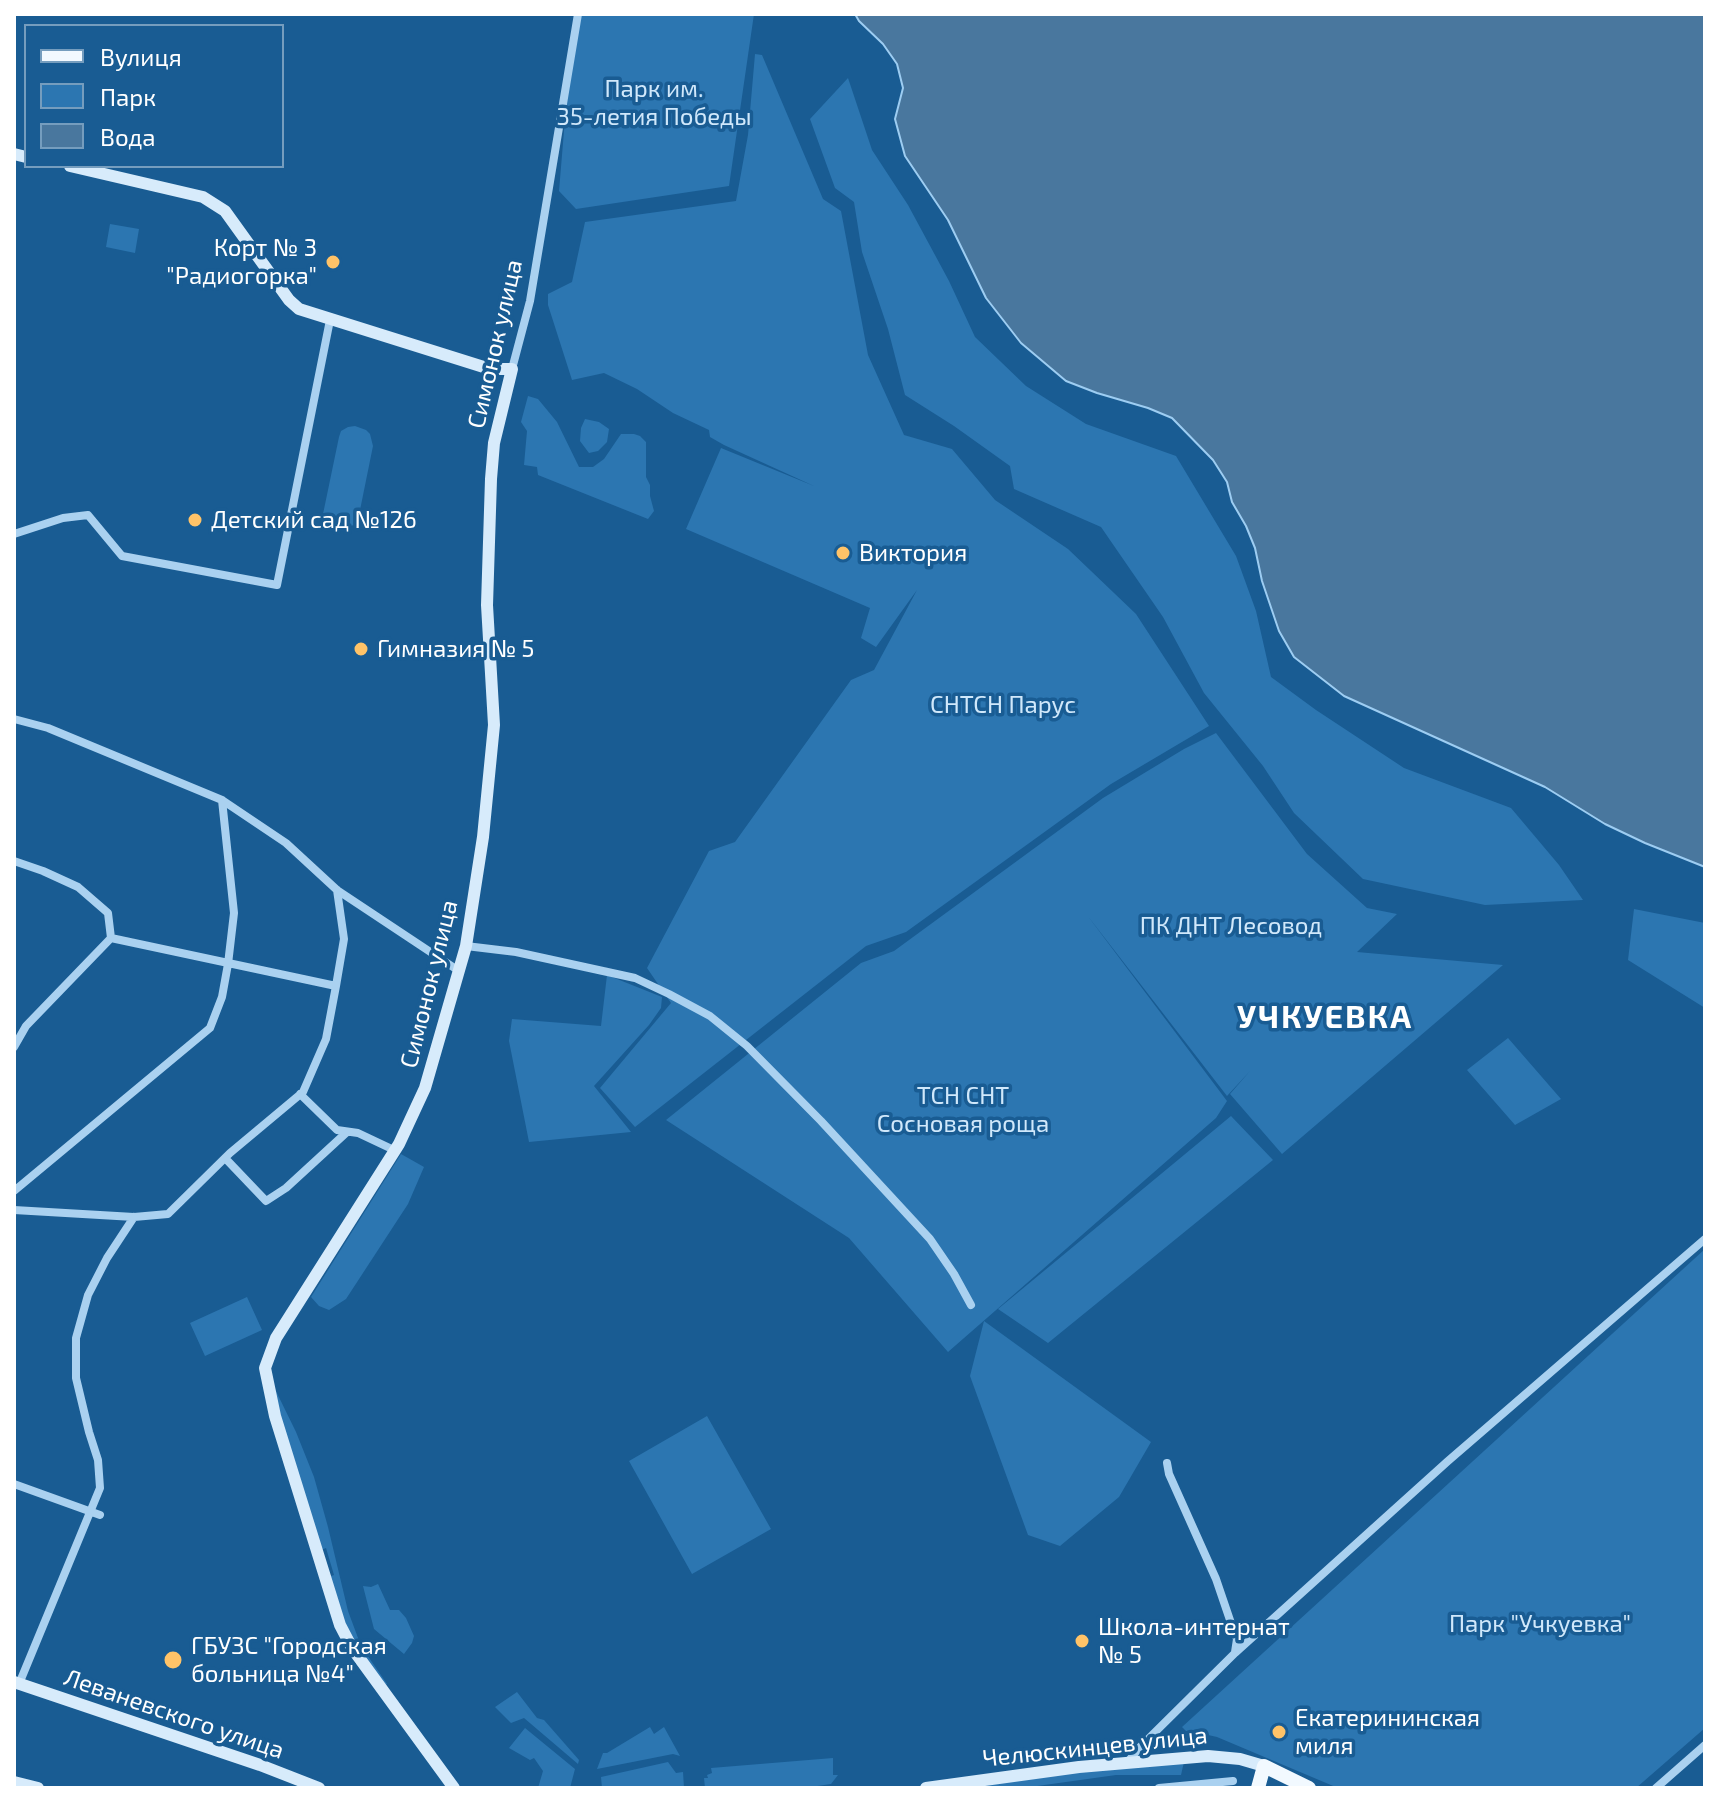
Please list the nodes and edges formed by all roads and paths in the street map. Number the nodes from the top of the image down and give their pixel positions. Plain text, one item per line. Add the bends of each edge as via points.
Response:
1 (578, 14) edge
2 (79, 168) edge
3 (330, 320) junction
4 (512, 369) junction
5 (14, 534) edge
6 (14, 719) edge
7 (222, 800) junction
8 (14, 861) edge
9 (337, 890) junction
10 (111, 938) junction
11 (466, 946) junction
12 (228, 964) junction
13 (459, 971) junction
14 (336, 986) junction
15 (14, 1047) edge
16 (300, 1094) junction
17 (347, 1132) junction
18 (394, 1150) junction
19 (225, 1158) junction
20 (14, 1191) edge
21 (14, 1210) edge
22 (134, 1217) junction
23 (1705, 1239) edge
24 (971, 1305) dead end
25 (1167, 1463) dead end
26 (14, 1484) edge
27 (96, 1514) junction
28 (1235, 1653) junction
29 (17, 1683) edge
30 (1705, 1745) edge
31 (1126, 1763) junction
32 (1264, 1766) junction
33 (1233, 1781) dead end
34 (14, 1782) edge
35 (955, 1786) edge
36 (38, 1788) edge
37 (319, 1788) edge
38 (454, 1788) edge
39 (926, 1788) edge
40 (1159, 1788) edge
41 (1258, 1788) edge
42 (1309, 1788) edge
43 (1656, 1788) edge

1 - 4 street, Симонок улица via 530,301
2 - 3 street via 203,197 225,211 289,300
3 - 4 street via 490,369
3 - 5 street via 277,585 122,556 88,515
4 - 11 street, Симонок улица via 491,479 487,605 494,725
6 - 7 street
7 - 9 street via 286,843
7 - 12 street via 234,913
8 - 10 street via 78,887 108,913
9 - 13 street
9 - 14 street via 344,939
10 - 12 street
10 - 15 street via 26,1026
11 - 13 street, Симонок улица
11 - 24 street via 635,978 710,1016 758,1057 930,1239
12 - 14 street
12 - 20 street via 210,1028
13 - 18 street, Симонок улица via 425,1088
14 - 16 street via 326,1039
16 - 17 street via 337,1130
16 - 19 street
17 - 18 street
17 - 19 street via 266,1201
18 - 38 street, Симонок улица via 276,1338 265,1368 340,1625
19 - 22 street via 168,1214
21 - 22 street
22 - 27 street via 94,1282 76,1338 76,1378 98,1460
23 - 28 street
25 - 28 street via 1216,1579 1237,1639
26 - 27 street
27 - 29 street
28 - 31 street
29 - 37 street, Леваневского улица
30 - 43 street
31 - 32 street, Челюскинцев улица via 1208,1756
31 - 35 street, Челюскинцев улица
32 - 41 main road
32 - 42 main road, Челюскинцев улица
33 - 40 street
34 - 36 street
35 - 39 street, Челюскинцев улица

